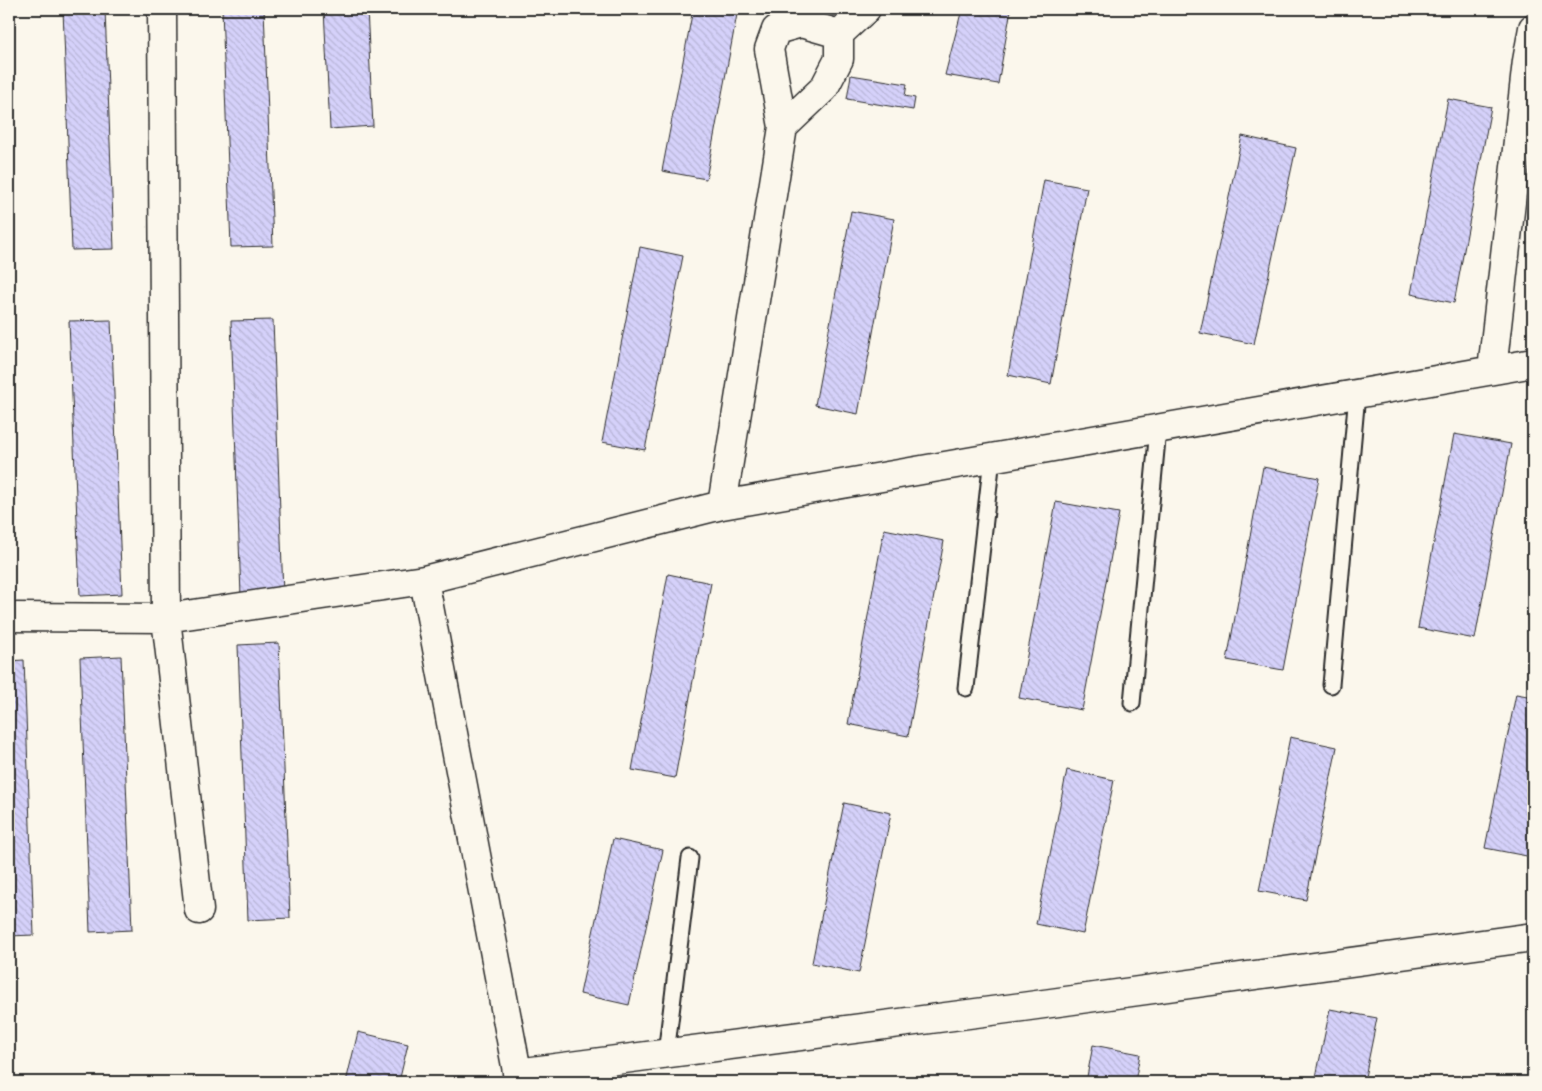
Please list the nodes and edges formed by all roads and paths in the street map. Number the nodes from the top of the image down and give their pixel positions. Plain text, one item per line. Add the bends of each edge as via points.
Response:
1 (162, 9) edge
2 (866, 9) edge
3 (1533, 28) edge
4 (839, 34) junction
5 (782, 127) junction
6 (1533, 363) edge
7 (1492, 370) junction
8 (1358, 394) junction
9 (1158, 429) junction
10 (992, 458) junction
11 (722, 505) junction
12 (424, 580) junction
13 (9, 616) edge
14 (166, 618) junction
15 (1331, 686) dead end
16 (966, 688) dead end
17 (1132, 703) dead end
18 (690, 858) dead end
19 (200, 910) dead end
20 (1533, 937) edge
21 (666, 1054) junction
22 (518, 1078) edge

1 - 14 street
2 - 4 street
3 - 7 street
4 - 5 street via 839,59 824,88
4 - 5 street via 801,23 776,30 770,49
5 - 11 street
6 - 7 street
7 - 8 street
8 - 9 street
8 - 15 lane
9 - 10 street
9 - 17 lane
10 - 11 street
10 - 16 lane
11 - 12 street
12 - 14 street
12 - 22 street
13 - 14 street
14 - 19 street
18 - 21 lane
20 - 21 street
21 - 22 street

